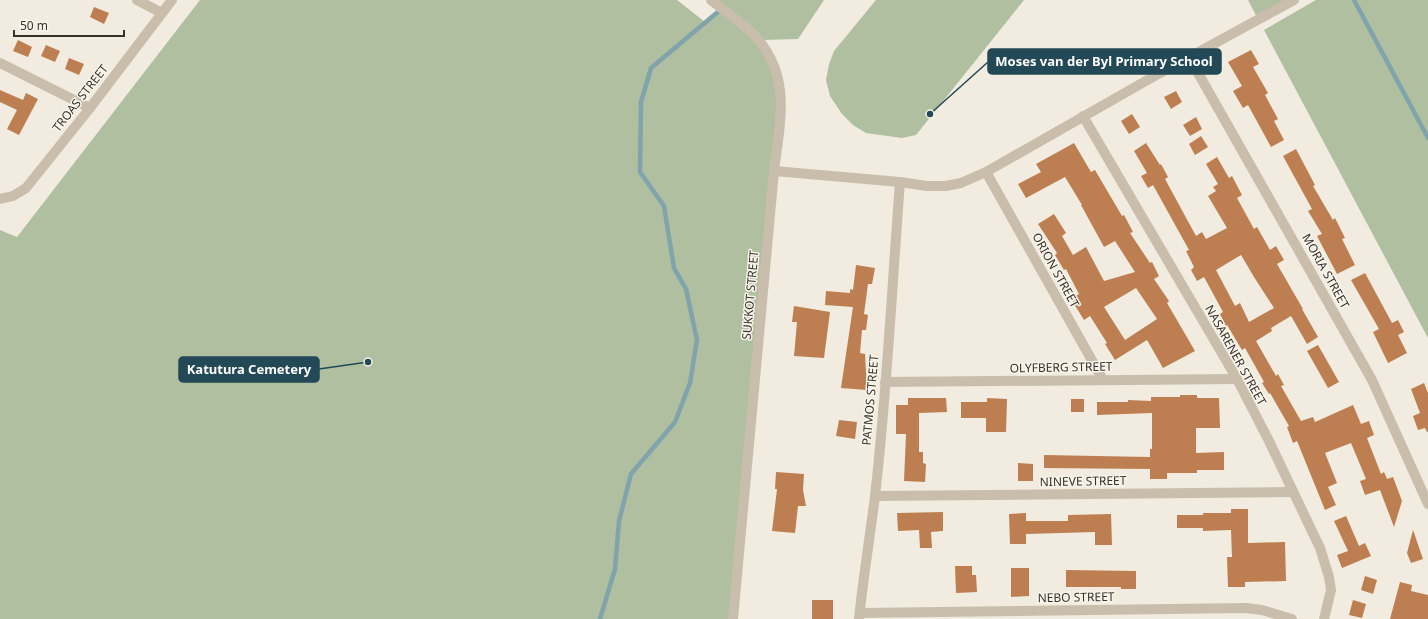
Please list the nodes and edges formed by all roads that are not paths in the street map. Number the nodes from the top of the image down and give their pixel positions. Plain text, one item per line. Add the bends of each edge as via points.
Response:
1 (137, 0) edge
2 (172, 0) edge
3 (711, 0) edge
4 (1294, 0) edge
5 (162, 13) junction
6 (1189, 56) junction
7 (0, 63) edge
8 (90, 108) junction
9 (1083, 116) junction
10 (774, 171) junction
11 (986, 172) junction
12 (900, 182) junction
13 (0, 199) edge
14 (1237, 379) junction
15 (1103, 380) junction
16 (885, 382) junction
17 (1292, 492) junction
18 (875, 496) junction
19 (1428, 504) edge
20 (860, 616) edge
21 (734, 619) edge
22 (1292, 619) edge
23 (1324, 619) edge

1 - 5 street
2 - 5 street, TROAS STREET
3 - 10 street, SUKKOT STREET via 755,36 772,59 779,80 781,98
4 - 6 street
5 - 8 street, TROAS STREET
6 - 9 street
6 - 19 street, MORIA STREET via 1372,380
7 - 8 street
8 - 13 street, TROAS STREET via 26,188 13,196
9 - 11 street
9 - 14 street, NASARENER STREET
10 - 12 street
10 - 21 street, SUKKOT STREET
11 - 12 street via 946,186
11 - 15 street, ORION STREET
12 - 16 street, PATMOS STREET
14 - 15 street, OLYFBERG STREET
14 - 17 street, NASARENER STREET
15 - 16 street, OLYFBERG STREET
16 - 18 street, PATMOS STREET
17 - 18 street, NINEVE STREET
17 - 23 street, NASARENER STREET via 1320,548 1329,577 1331,590
18 - 20 street, PATMOS STREET
20 - 22 street, NEBO STREET via 1246,608

